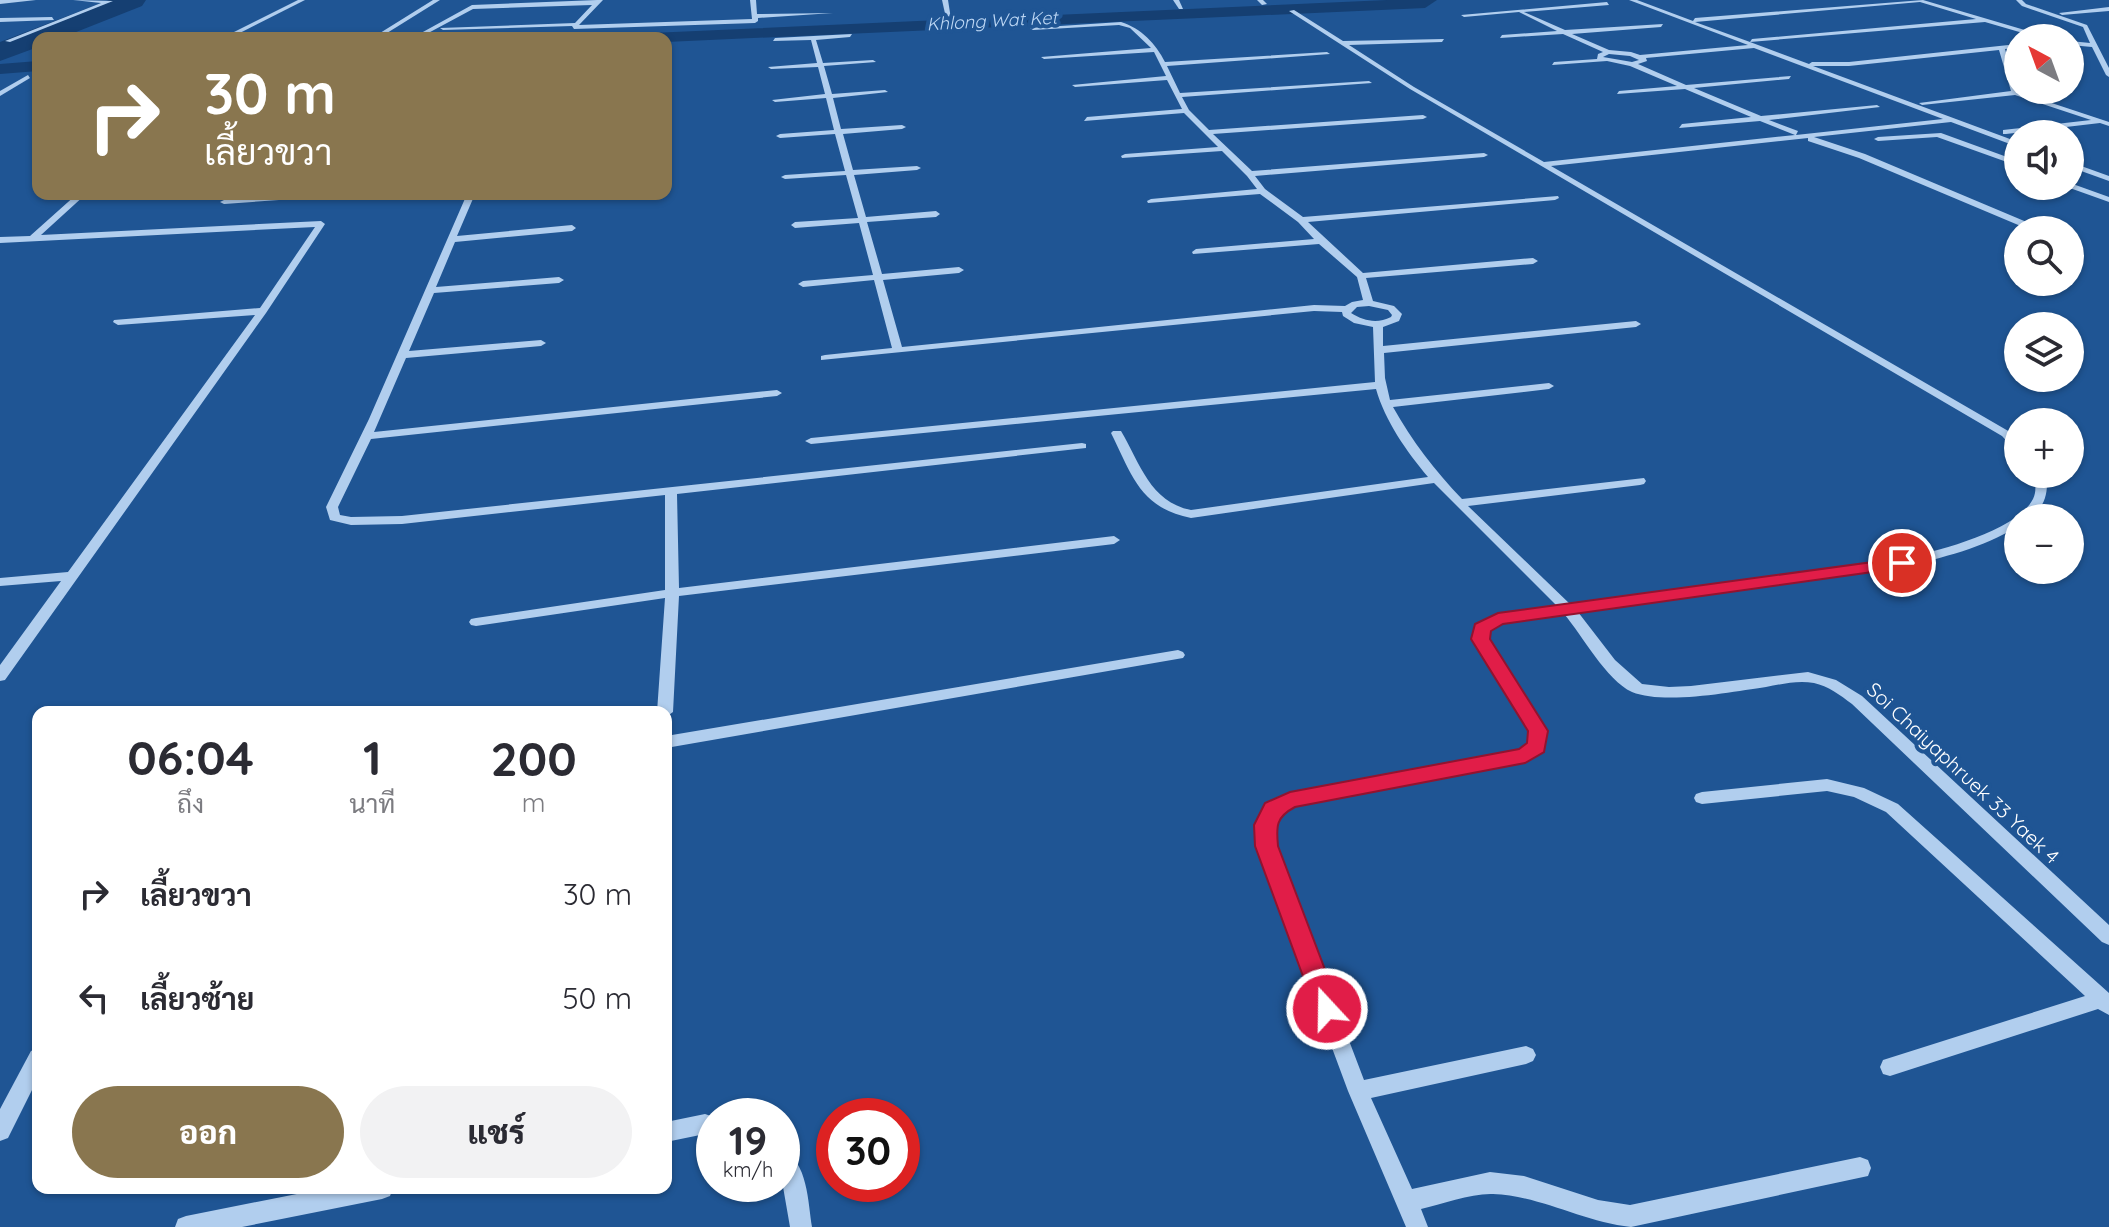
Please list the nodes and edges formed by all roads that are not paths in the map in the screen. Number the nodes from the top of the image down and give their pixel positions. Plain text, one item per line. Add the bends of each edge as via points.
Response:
1 (33, 0) edge
2 (76, 0) edge
3 (302, 0) edge
4 (437, 0) edge
5 (753, 0) edge
6 (945, 0) edge
7 (1176, 0) edge
8 (1632, 0) edge
9 (1660, 0) edge
10 (1918, 0) edge
11 (2019, 0) edge
12 (113, 1) edge
13 (1643, 1) edge
14 (0, 2) edge
15 (598, 2) edge
16 (1607, 4) dead end
17 (1181, 8) dead end
18 (2109, 9) edge
19 (1292, 11) dead end
20 (1518, 11) junction
21 (830, 13) dead end
22 (2054, 14) junction
23 (1464, 15) dead end
24 (754, 16) junction
25 (949, 18) dead end
26 (64, 19) junction
27 (0, 20) edge
28 (1695, 20) dead end
29 (1985, 20) junction
30 (574, 24) junction
31 (1661, 25) dead end
32 (2004, 26) edge
33 (443, 28) dead end
34 (1033, 28) dead end
35 (237, 32) edge
36 (385, 32) edge
37 (426, 32) edge
38 (1564, 32) junction
39 (850, 35) dead end
40 (1502, 37) dead end
41 (813, 38) junction
42 (775, 40) dead end
43 (1442, 40) dead end
44 (3, 42) edge
45 (1344, 43) junction
46 (1754, 44) junction
47 (2084, 44) edge
48 (2093, 45) junction
49 (2001, 47) junction
50 (2004, 47) edge
51 (1156, 50) junction
52 (1608, 52) junction
53 (1327, 54) dead end
54 (2100, 56) junction
55 (1044, 57) dead end
56 (1641, 57) junction
57 (2004, 57) edge
58 (2109, 57) edge
59 (1605, 60) junction
60 (873, 62) dead end
61 (1162, 64) junction
62 (1554, 64) dead end
63 (1632, 64) junction
64 (1849, 64) junction
65 (821, 65) junction
66 (1804, 65) junction
67 (771, 67) dead end
68 (1816, 69) junction
69 (2109, 75) edge
70 (28, 77) dead end
71 (1789, 77) dead end
72 (1167, 78) junction
73 (1369, 83) dead end
74 (1075, 85) dead end
75 (1684, 87) junction
76 (885, 92) dead end
77 (1619, 93) dead end
78 (0, 94) edge
79 (2004, 94) edge
80 (1178, 95) junction
81 (830, 97) junction
82 (775, 100) dead end
83 (1922, 103) dead end
84 (2048, 104) edge
85 (1877, 107) dead end
86 (1186, 111) junction
87 (1423, 117) dead end
88 (1087, 119) dead end
89 (1760, 119) junction
90 (1952, 120) junction
91 (2105, 123) edge
92 (2084, 125) edge
93 (1682, 126) dead end
94 (902, 127) dead end
95 (839, 132) junction
96 (1209, 132) junction
97 (1795, 133) dead end
98 (780, 136) dead end
99 (1807, 138) junction
100 (2004, 140) edge
101 (1822, 144) junction
102 (1221, 149) junction
103 (1484, 155) dead end
104 (1125, 156) dead end
105 (2004, 159) edge
106 (1543, 164) junction
107 (917, 168) dead end
108 (2084, 169) edge
109 (848, 173) junction
110 (1250, 174) junction
111 (785, 177) dead end
112 (2109, 179) edge
113 (2084, 190) edge
114 (1262, 191) junction
115 (1555, 198) dead end
116 (75, 200) edge
117 (268, 200) edge
118 (469, 200) edge
119 (2109, 200) edge
120 (1151, 201) dead end
121 (224, 202) dead end
122 (936, 214) dead end
123 (2005, 216) edge
124 (861, 220) junction
125 (1301, 220) junction
126 (795, 225) dead end
127 (572, 228) dead end
128 (32, 239) junction
129 (454, 239) junction
130 (0, 240) edge
131 (1321, 241) junction
132 (1196, 252) dead end
133 (1533, 261) dead end
134 (959, 270) dead end
135 (1361, 276) junction
136 (877, 277) junction
137 (559, 280) dead end
138 (803, 284) dead end
139 (431, 290) junction
140 (1369, 303) junction
141 (1347, 309) junction
142 (263, 311) junction
143 (118, 322) dead end
144 (1636, 324) dead end
145 (1378, 325) junction
146 (541, 343) dead end
147 (1379, 350) junction
148 (898, 351) junction
149 (403, 355) junction
150 (825, 358) dead end
151 (1381, 385) junction
152 (1549, 386) dead end
153 (777, 393) dead end
154 (1387, 404) junction
155 (1117, 433) dead end
156 (2004, 433) edge
157 (367, 436) junction
158 (811, 441) dead end
159 (1082, 446) dead end
160 (1438, 479) junction
161 (1640, 481) dead end
162 (671, 489) junction
163 (1459, 503) junction
164 (2004, 528) edge
165 (1114, 540) dead end
166 (72, 576) junction
167 (0, 582) edge
168 (672, 593) junction
169 (1569, 610) junction
170 (476, 622) dead end
171 (1178, 655) dead end
172 (0, 676) edge
173 (665, 706) edge
174 (672, 741) edge
175 (1702, 798) dead end
176 (2109, 937) edge
177 (2105, 1003) edge
178 (1526, 1055) dead end
179 (1890, 1067) dead end
180 (32, 1069) edge
181 (1358, 1091) junction
182 (696, 1126) edge
183 (0, 1131) edge
184 (672, 1131) edge
185 (1860, 1168) dead end
186 (352, 1194) edge
187 (1406, 1201) junction
188 (797, 1202) edge
189 (186, 1227) edge
190 (801, 1227) edge
191 (1417, 1227) edge

1 - 14 street
2 - 12 street
3 - 35 street
4 - 36 street
5 - 24 street
6 - 25 street
7 - 17 street
8 - 46 street
9 - 13 street
10 - 28 street
10 - 29 street
11 - 22 street
12 - 26 street
15 - 30 street
15 - 37 street via 472,7
16 - 20 street
18 - 22 street
19 - 45 street
20 - 23 street
20 - 38 street
21 - 24 street
22 - 48 street via 2085,26
24 - 30 street via 755,21 578,28
26 - 27 street
26 - 44 street
29 - 32 street
29 - 46 street
30 - 33 street
31 - 38 street
34 - 51 street via 1119,23 1132,27
38 - 40 street
38 - 52 street
39 - 41 street
41 - 42 street
41 - 65 street
43 - 45 street
45 - 106 street
46 - 56 street
46 - 66 street
47 - 48 street
48 - 54 street
49 - 50 street
49 - 57 street
49 - 64 street
51 - 55 street
51 - 61 street
52 - 56 street
52 - 59 street via 1600,55
53 - 61 street
54 - 58 street
54 - 69 street
56 - 63 street via 1645,60
59 - 62 street
59 - 63 street
60 - 65 street
61 - 72 street
63 - 75 street
64 - 66 street
64 - 68 street
65 - 67 street
65 - 81 street
66 - 68 street
68 - 90 street
70 - 78 street
71 - 75 street
72 - 74 street
72 - 80 street
73 - 80 street
75 - 77 street
75 - 89 street
76 - 81 street
79 - 83 street
80 - 86 street
81 - 82 street
81 - 95 street
84 - 91 street
85 - 89 street
86 - 88 street
86 - 96 street
87 - 96 street
89 - 93 street
89 - 97 street
90 - 99 street
90 - 100 street
91 - 92 street
94 - 95 street
95 - 98 street
95 - 109 street
96 - 102 street
99 - 101 street
99 - 106 street
101 - 105 street via 1938,135
101 - 123 street
102 - 104 street
102 - 110 street
103 - 110 street
106 - 156 street
107 - 109 street
108 - 112 street
109 - 111 street
109 - 124 street
110 - 114 street
113 - 119 street
114 - 120 street
114 - 125 street
115 - 125 street
116 - 128 street
117 - 121 street
118 - 129 street
122 - 124 street
124 - 126 street
124 - 136 street
125 - 131 street
127 - 129 street
128 - 130 street
128 - 142 street via 321,224
129 - 139 street
131 - 132 street
131 - 135 street
133 - 135 street
134 - 136 street
135 - 140 street
136 - 138 street
136 - 148 street
137 - 139 street
139 - 149 street
140 - 141 street
140 - 145 street via 1397,314
141 - 145 street via 1353,320
141 - 148 street via 1314,308
142 - 143 street
142 - 166 street
144 - 147 street
145 - 147 street
146 - 149 street
147 - 151 street
148 - 150 street
149 - 157 street
151 - 154 street
151 - 158 street
152 - 154 street
153 - 157 street
154 - 160 street
155 - 160 street via 1146,487 1159,505 1174,513
157 - 162 street via 332,507 334,517 402,520
159 - 162 street
160 - 163 street
161 - 163 street
162 - 168 street
163 - 169 street
164 - 169 street via 1948,553 1902,563
165 - 168 street
166 - 167 street
166 - 172 street
168 - 170 street
168 - 173 street
169 - 176 street, Soi Chaiyaphruek 33 Yaek 4 via 1639,689 1665,692 1799,677 1834,683
169 - 181 street via 1498,619 1482,628 1481,639 1538,731 1537,746 1525,755 1290,800 1273,808 1265,825 1266,846
171 - 174 street
175 - 177 street via 1827,785 1892,808
177 - 179 street
178 - 181 street
180 - 183 street
181 - 187 street
182 - 184 street
185 - 187 street via 1630,1216 1490,1183
186 - 189 street
187 - 191 street
188 - 190 street

